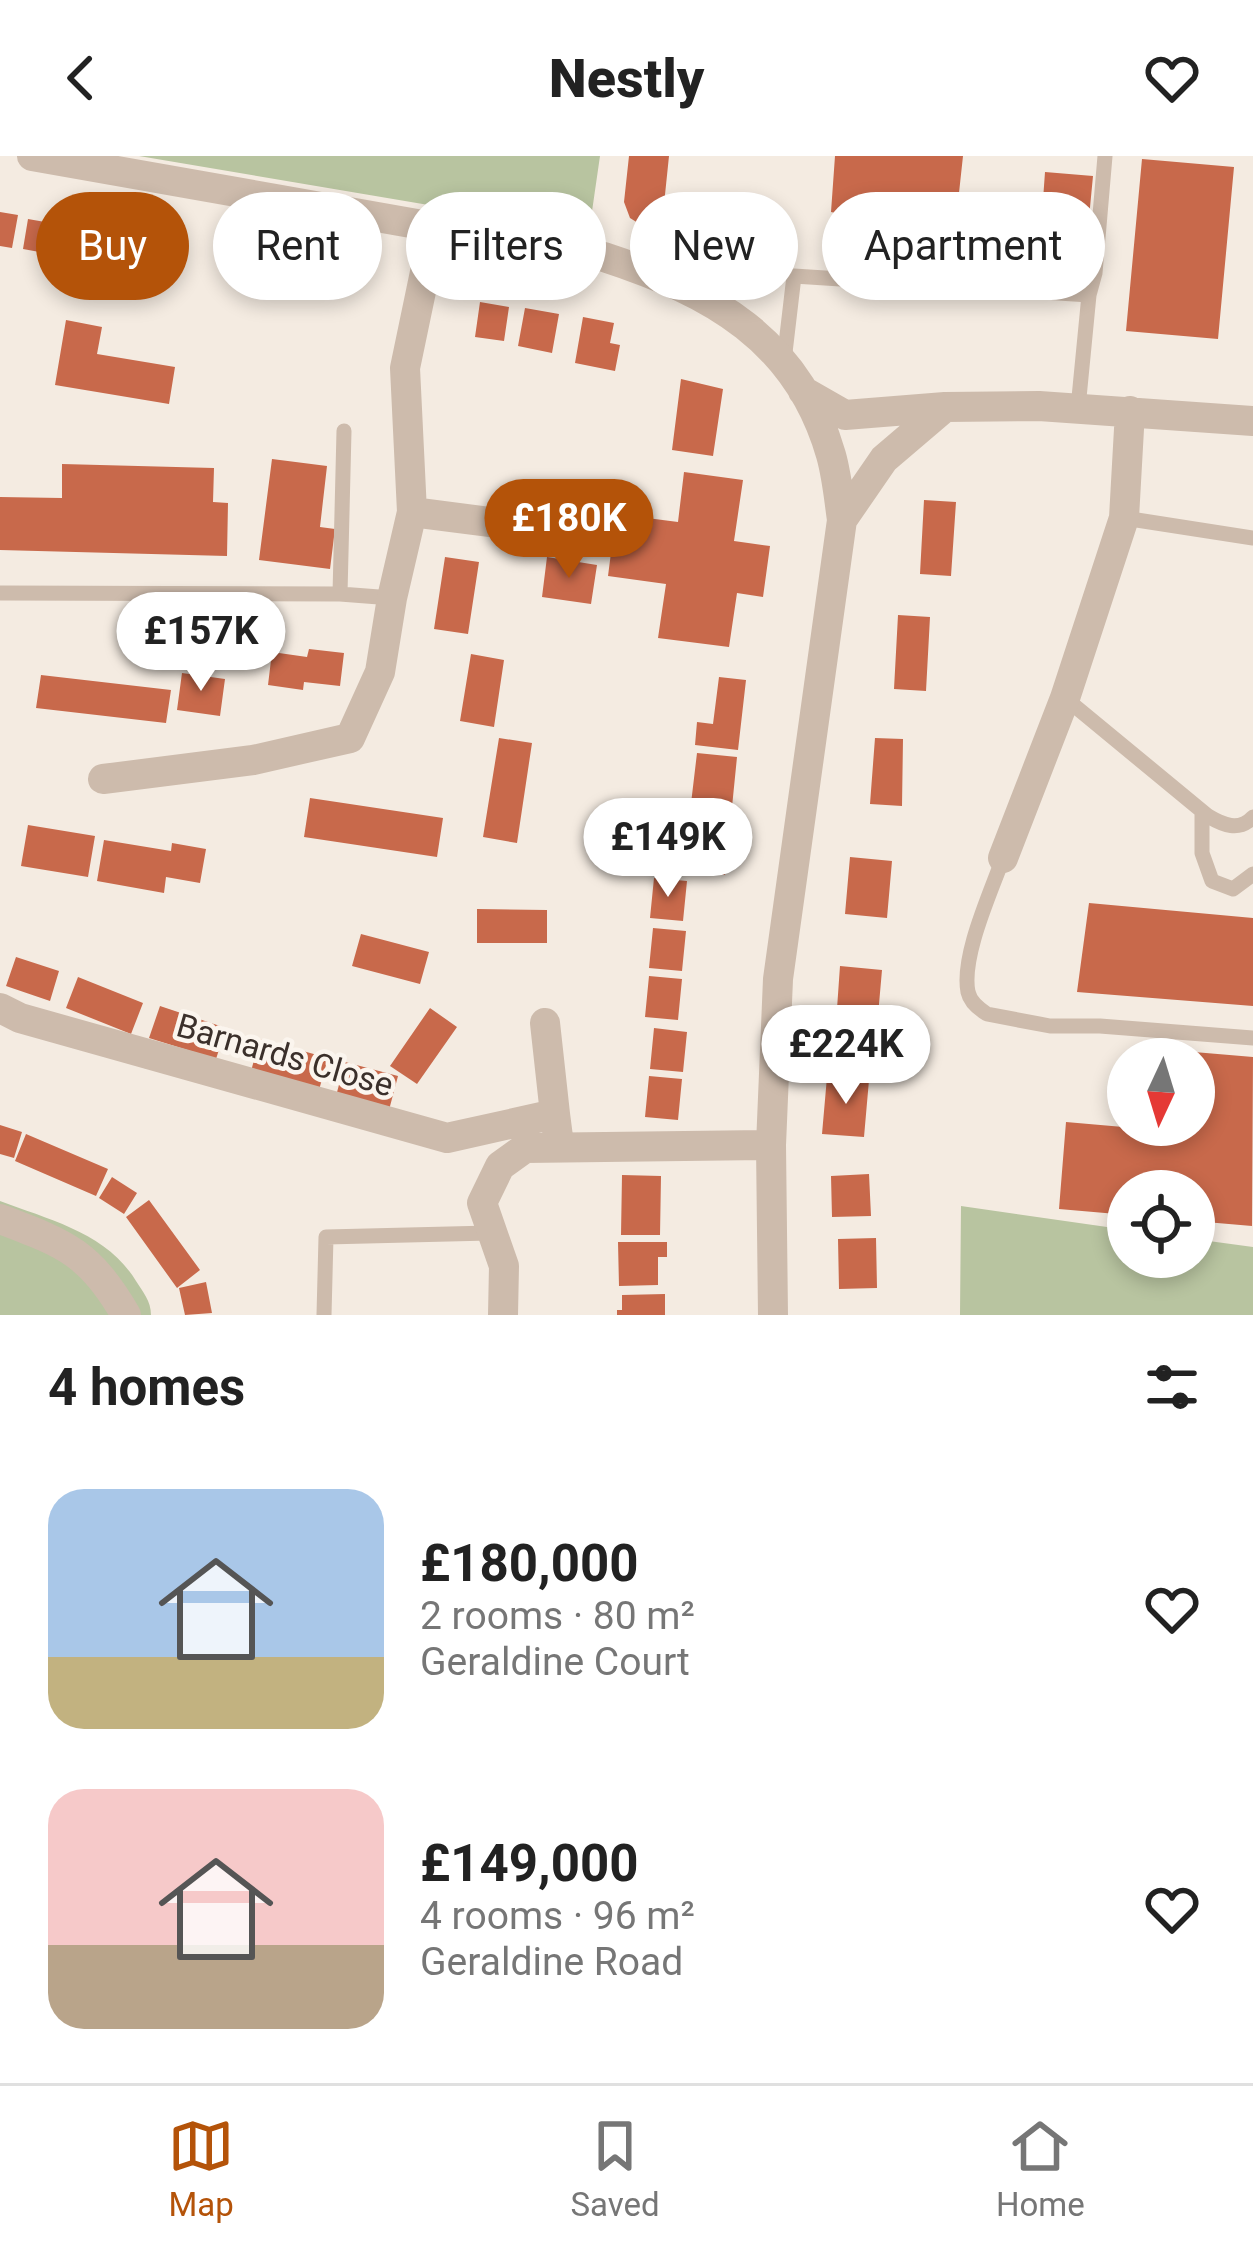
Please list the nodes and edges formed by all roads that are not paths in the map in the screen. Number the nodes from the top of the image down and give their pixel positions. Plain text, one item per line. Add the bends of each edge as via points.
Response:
1 (32, 156) edge
2 (1105, 156) edge
3 (1102, 192) edge
4 (406, 224) edge
5 (606, 258) edge
6 (822, 277) edge
7 (419, 300) edge
8 (1089, 300) edge
9 (784, 363) junction
10 (803, 391) junction
11 (945, 407) junction
12 (1078, 408) junction
13 (1130, 411) junction
14 (1253, 421) edge
15 (344, 431) dead end
16 (412, 512) junction
17 (1124, 518) junction
18 (842, 520) junction
19 (584, 534) dead end
20 (1253, 538) edge
21 (0, 593) edge
22 (340, 594) junction
23 (392, 598) junction
24 (1065, 698) junction
25 (103, 779) dead end
26 (1202, 812) junction
27 (1253, 817) edge
28 (1004, 858) joint
29 (1253, 874) edge
30 (0, 1008) edge
31 (545, 1023) dead end
32 (1253, 1038) edge
33 (555, 1114) junction
34 (559, 1145) junction
35 (771, 1145) junction
36 (0, 1219) edge
37 (490, 1233) junction
38 (126, 1315) edge
39 (324, 1315) edge
40 (503, 1315) edge
41 (773, 1315) edge

1 - 4 street
2 - 3 lane
5 - 9 street via 728,309
6 - 9 lane via 794,275
7 - 16 street via 405,368
8 - 12 lane
9 - 10 street
10 - 11 street via 845,415
10 - 18 street via 831,454
11 - 12 street
11 - 18 street via 884,459
12 - 13 street
13 - 14 street
13 - 17 street
15 - 22 lane
16 - 19 street
16 - 23 street
17 - 20 lane
17 - 24 street
18 - 35 street via 778,979
21 - 22 lane
22 - 23 lane
23 - 25 street via 380,672 350,738
24 - 26 lane
24 - 28 street
26 - 27 lane via 1227,827
26 - 29 lane via 1212,881 1233,889
28 - 32 lane via 970,958 968,994 979,1009 1050,1026
30 - 33 street, Barnards Close via 447,1138
31 - 33 street
33 - 34 street
34 - 35 street
34 - 37 street via 525,1148 500,1166 482,1203
35 - 41 street
36 - 38 street via 63,1242 103,1276
37 - 39 lane via 326,1237
37 - 40 street via 504,1266

